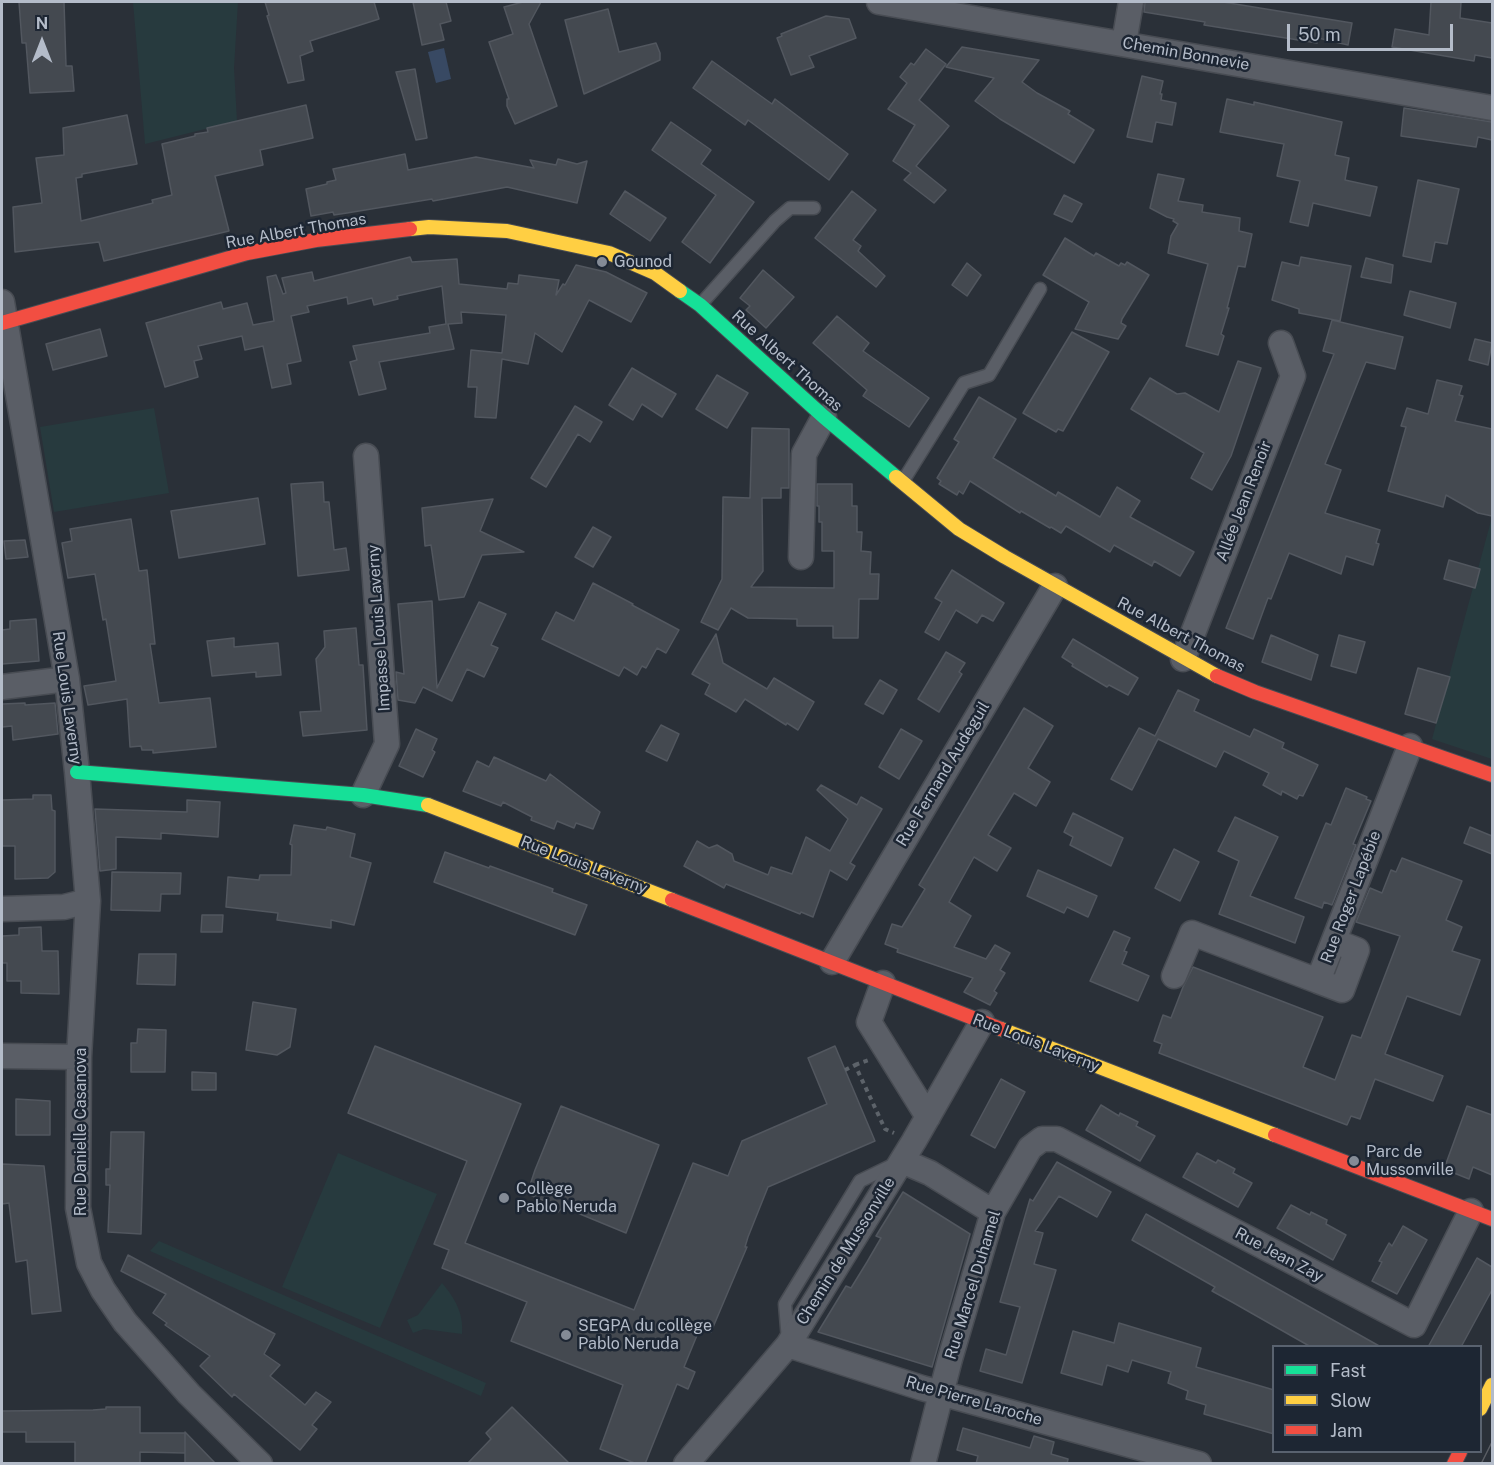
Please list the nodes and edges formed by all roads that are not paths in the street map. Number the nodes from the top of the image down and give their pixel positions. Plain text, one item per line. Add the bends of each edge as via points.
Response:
1 (879, 2) edge
2 (1131, 2) edge
3 (1124, 43) junction
4 (1492, 108) edge
5 (814, 208) dead end
6 (1040, 289) dead end
7 (700, 305) junction
8 (2, 316) edge
9 (1281, 343) dead end
10 (824, 417) junction
11 (366, 456) dead end
12 (902, 482) junction
13 (801, 557) dead end
14 (1055, 586) junction
15 (1183, 659) junction
16 (67, 679) junction
17 (2, 687) edge
18 (1410, 746) junction
19 (77, 772) junction
20 (1492, 775) edge
21 (363, 795) junction
22 (88, 901) junction
23 (2, 909) edge
24 (831, 962) junction
25 (1174, 976) dead end
26 (884, 983) junction
27 (982, 1022) junction
28 (2, 1056) edge
29 (79, 1057) junction
30 (927, 1117) junction
31 (1030, 1148) joint
32 (908, 1151) junction
33 (993, 1212) junction
34 (1482, 1215) edge
35 (789, 1345) junction
36 (1492, 1385) edge
37 (942, 1393) junction
38 (1482, 1405) edge
39 (1160, 1458) edge
40 (260, 1464) edge
41 (686, 1464) edge
42 (923, 1464) edge
43 (1199, 1464) edge

1 - 3 street, Chemin Bonnevie
2 - 3 street
3 - 4 street, Chemin Bonnevie
5 - 7 lane via 790,208
6 - 12 lane via 989,375 964,383
7 - 8 street, Rue Albert Thomas via 655,273 609,253 507,231 429,227 316,240 247,253
7 - 10 street, Rue Albert Thomas
8 - 16 street, Rue Louis Laverny
9 - 15 street, Allée Jean Renoir via 1293,376
10 - 12 street, Rue Albert Thomas
10 - 13 street via 804,454
11 - 21 street, Impasse Louis Laverny via 387,744
12 - 14 street, Rue Albert Thomas via 959,529
14 - 15 street, Rue Albert Thomas
14 - 24 street, Rue Fernand Audeguil
15 - 18 street, Rue Albert Thomas via 1255,692
16 - 17 street
16 - 19 street, Rue Louis Laverny
18 - 20 street, Rue Albert Thomas
18 - 25 street, Rue Roger Lapébie via 1318,981 1192,933
19 - 21 street, Rue Louis Laverny
19 - 22 street, Rue Danielle Casanova
21 - 24 street, Rue Louis Laverny via 430,805
22 - 23 street via 64,907
22 - 29 street, Rue Danielle Casanova
24 - 26 street, Rue Louis Laverny
26 - 27 street, Rue Louis Laverny
26 - 30 street via 869,1022
27 - 30 street, Chemin de Mussonville
27 - 34 street, Rue Louis Laverny
28 - 29 street
29 - 40 street, Rue Danielle Casanova via 78,1208 89,1263 125,1322 189,1394
30 - 32 street, Chemin de Mussonville
31 - 33 street, Rue Marcel Duhamel
31 - 34 street, Rue Jean Zay via 1042,1139 1057,1139 1414,1325
32 - 33 street via 930,1173
32 - 35 street, Chemin de Mussonville
33 - 37 street, Rue Marcel Duhamel
35 - 37 street, Rue Pierre Laroche
35 - 41 street, Chemin de Mussonville
36 - 38 street
37 - 39 street, Rue Pierre Laroche
37 - 42 street, Rue Marcel Duhamel
39 - 43 street, Rue Pierre Laroche

